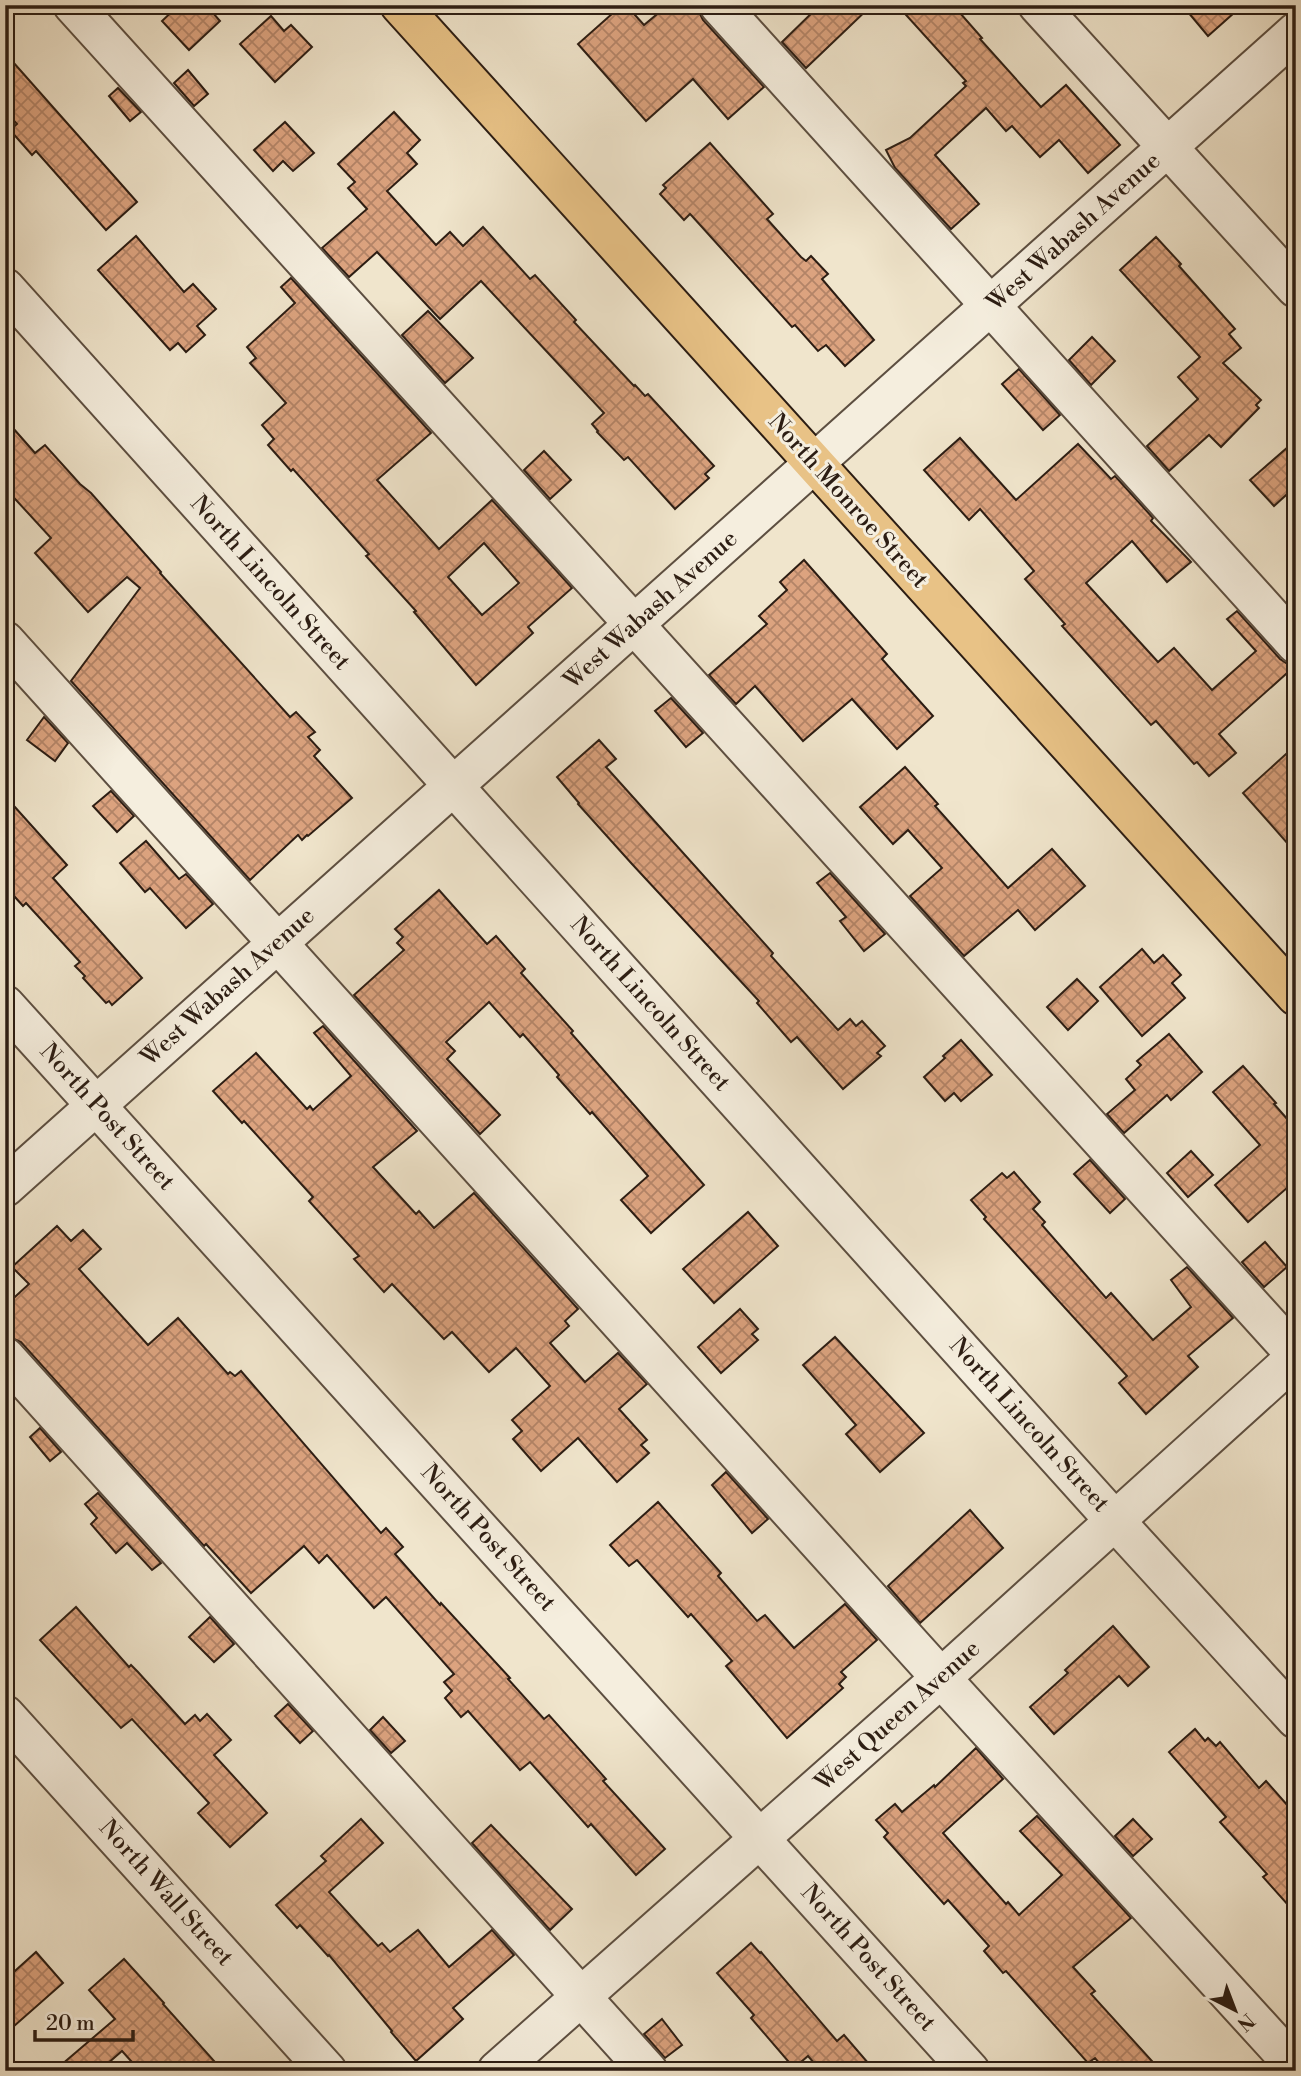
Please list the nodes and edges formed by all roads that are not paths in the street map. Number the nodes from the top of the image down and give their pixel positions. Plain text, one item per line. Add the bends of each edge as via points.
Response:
1 (73, 5) edge
2 (400, 5) edge
3 (719, 5) edge
4 (1038, 5) edge
5 (1296, 32) edge
6 (1168, 147) junction
7 (5, 288) edge
8 (1296, 288) edge
9 (992, 306) junction
10 (814, 464) junction
11 (634, 625) junction
12 (5, 641) edge
13 (1296, 644) edge
14 (453, 785) junction
15 (278, 942) junction
16 (1296, 996) edge
17 (5, 1005) edge
18 (96, 1105) junction
19 (5, 1187) edge
20 (1296, 1356) edge
21 (5, 1357) edge
22 (1115, 1521) junction
23 (941, 1678) junction
24 (5, 1714) edge
25 (1296, 1719) edge
26 (760, 1838) junction
27 (581, 1997) junction
28 (1296, 2067) edge
29 (327, 2071) edge
30 (497, 2071) edge
31 (648, 2071) edge
32 (970, 2071) edge

1 - 11 street
2 - 10 main road, North Monroe Street
3 - 9 street
4 - 6 street
5 - 6 street, West Wabash Avenue
6 - 8 street
6 - 9 street, West Wabash Avenue
7 - 14 street, North Lincoln Street
9 - 10 street, West Wabash Avenue
9 - 13 street
10 - 11 street, West Wabash Avenue
10 - 16 main road, North Monroe Street
11 - 14 street, West Wabash Avenue
11 - 20 street
12 - 15 street
14 - 15 street, West Wabash Avenue
14 - 22 street, North Lincoln Street
15 - 18 street, West Wabash Avenue
15 - 23 street
17 - 18 street, North Post Street
18 - 19 street, West Wabash Avenue
18 - 26 street, North Post Street
20 - 22 street, West Queen Avenue
21 - 27 street
22 - 23 street, West Queen Avenue
22 - 25 street, North Lincoln Street
23 - 26 street, West Queen Avenue
23 - 28 street
24 - 29 street, North Wall Street
26 - 27 street, West Queen Avenue
26 - 32 street, North Post Street
27 - 30 street, West Queen Avenue
27 - 31 street

